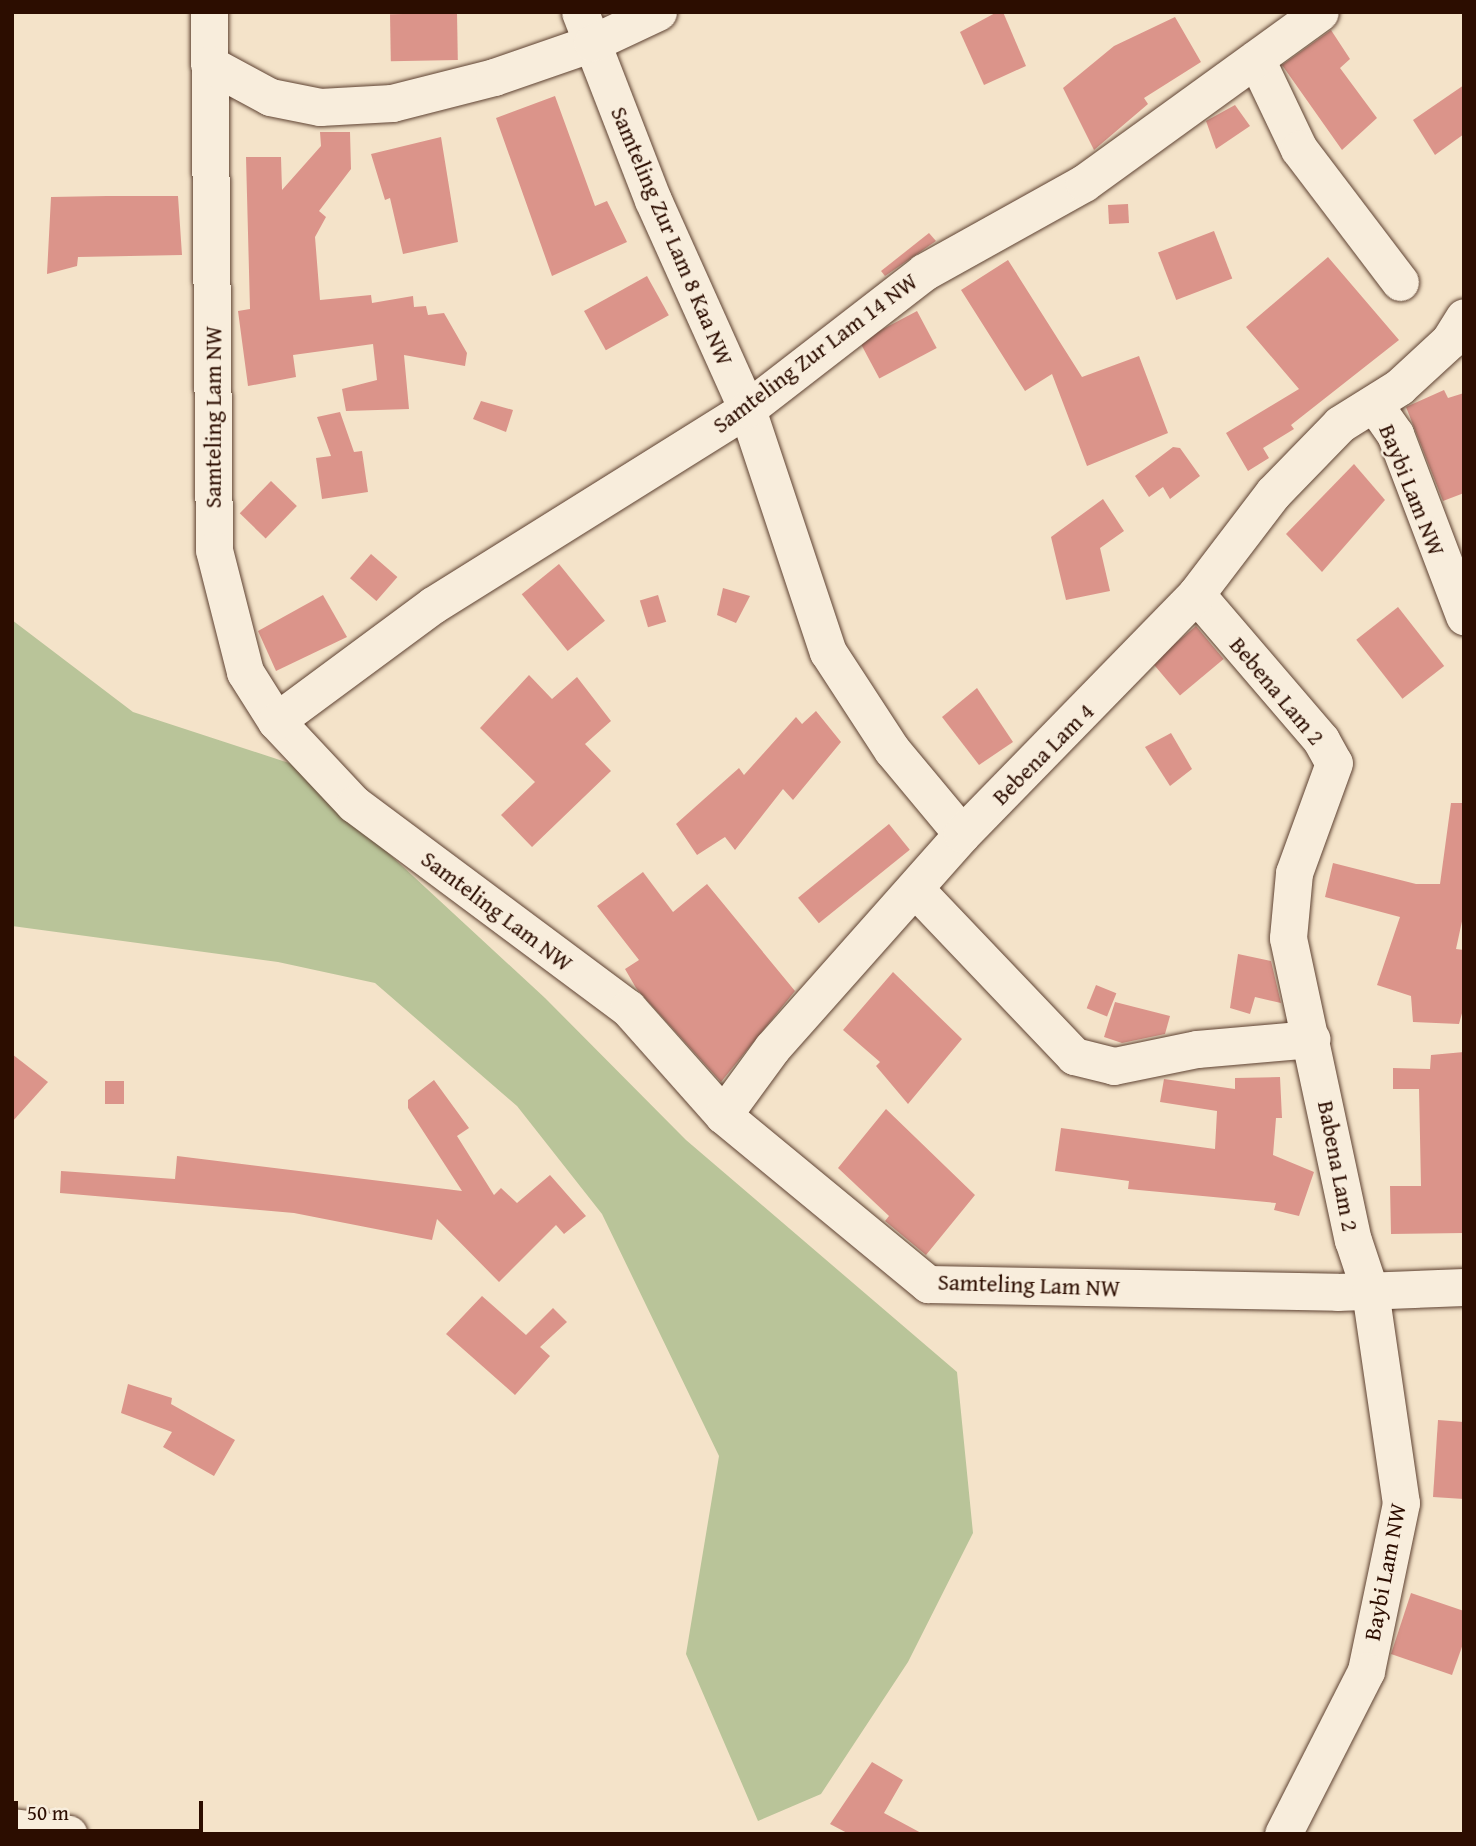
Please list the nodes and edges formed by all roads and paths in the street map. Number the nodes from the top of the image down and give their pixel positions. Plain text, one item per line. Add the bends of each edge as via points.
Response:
1 (209, 12) edge
2 (658, 12) edge
3 (1320, 12) edge
4 (586, 28) edge
5 (1256, 59) junction
6 (209, 64) junction
7 (1400, 282) dead end
8 (1464, 317) edge
9 (1374, 404) junction
10 (747, 409) junction
11 (1196, 594) junction
12 (1464, 616) edge
13 (275, 721) junction
14 (962, 834) junction
15 (917, 891) junction
16 (1312, 1039) junction
17 (723, 1115) junction
18 (1464, 1287) edge
19 (1370, 1291) junction
20 (12, 1827) edge
21 (69, 1834) edge
22 (1283, 1834) edge

1 - 6 street, Samteling Lam NW
2 - 4 street
3 - 5 street, Samteling Zur Lam 14 NW
4 - 6 street via 392,103 320,107 270,97
4 - 10 street, Samteling Zur Lam 8 Kaa NW via 653,200
5 - 7 street via 1299,149
5 - 10 street, Samteling Zur Lam 14 NW via 1084,183 924,272
6 - 13 street, Samteling Lam NW via 214,550 245,672
8 - 9 street, Baybi Lam NW via 1448,341
9 - 11 street, Bebena Lam 4 via 1340,424 1273,493
9 - 12 street, Baybi Lam NW via 1395,434
10 - 13 street, Samteling Zur Lam 14 NW via 433,605
10 - 14 street, Samteling Zur Lam 8 Kaa NW via 828,652 892,750
11 - 14 street, Bebena Lam 4
11 - 16 street, Bebena Lam 2 via 1321,740 1334,763 1294,873 1289,908 1288,938
13 - 17 street, Samteling Lam NW via 354,804 628,1008
14 - 15 street, Bebena Lam 4
15 - 16 street via 1074,1056 1114,1066 1209,1048
15 - 17 street, Bebena Lam 4 via 772,1048
16 - 19 street, Babena Lam 2 via 1353,1240
17 - 19 street, Samteling Lam NW via 929,1284
18 - 19 street, Samteling Lam NW
19 - 22 street, Baybi Lam NW via 1401,1503 1366,1671
20 - 21 street

